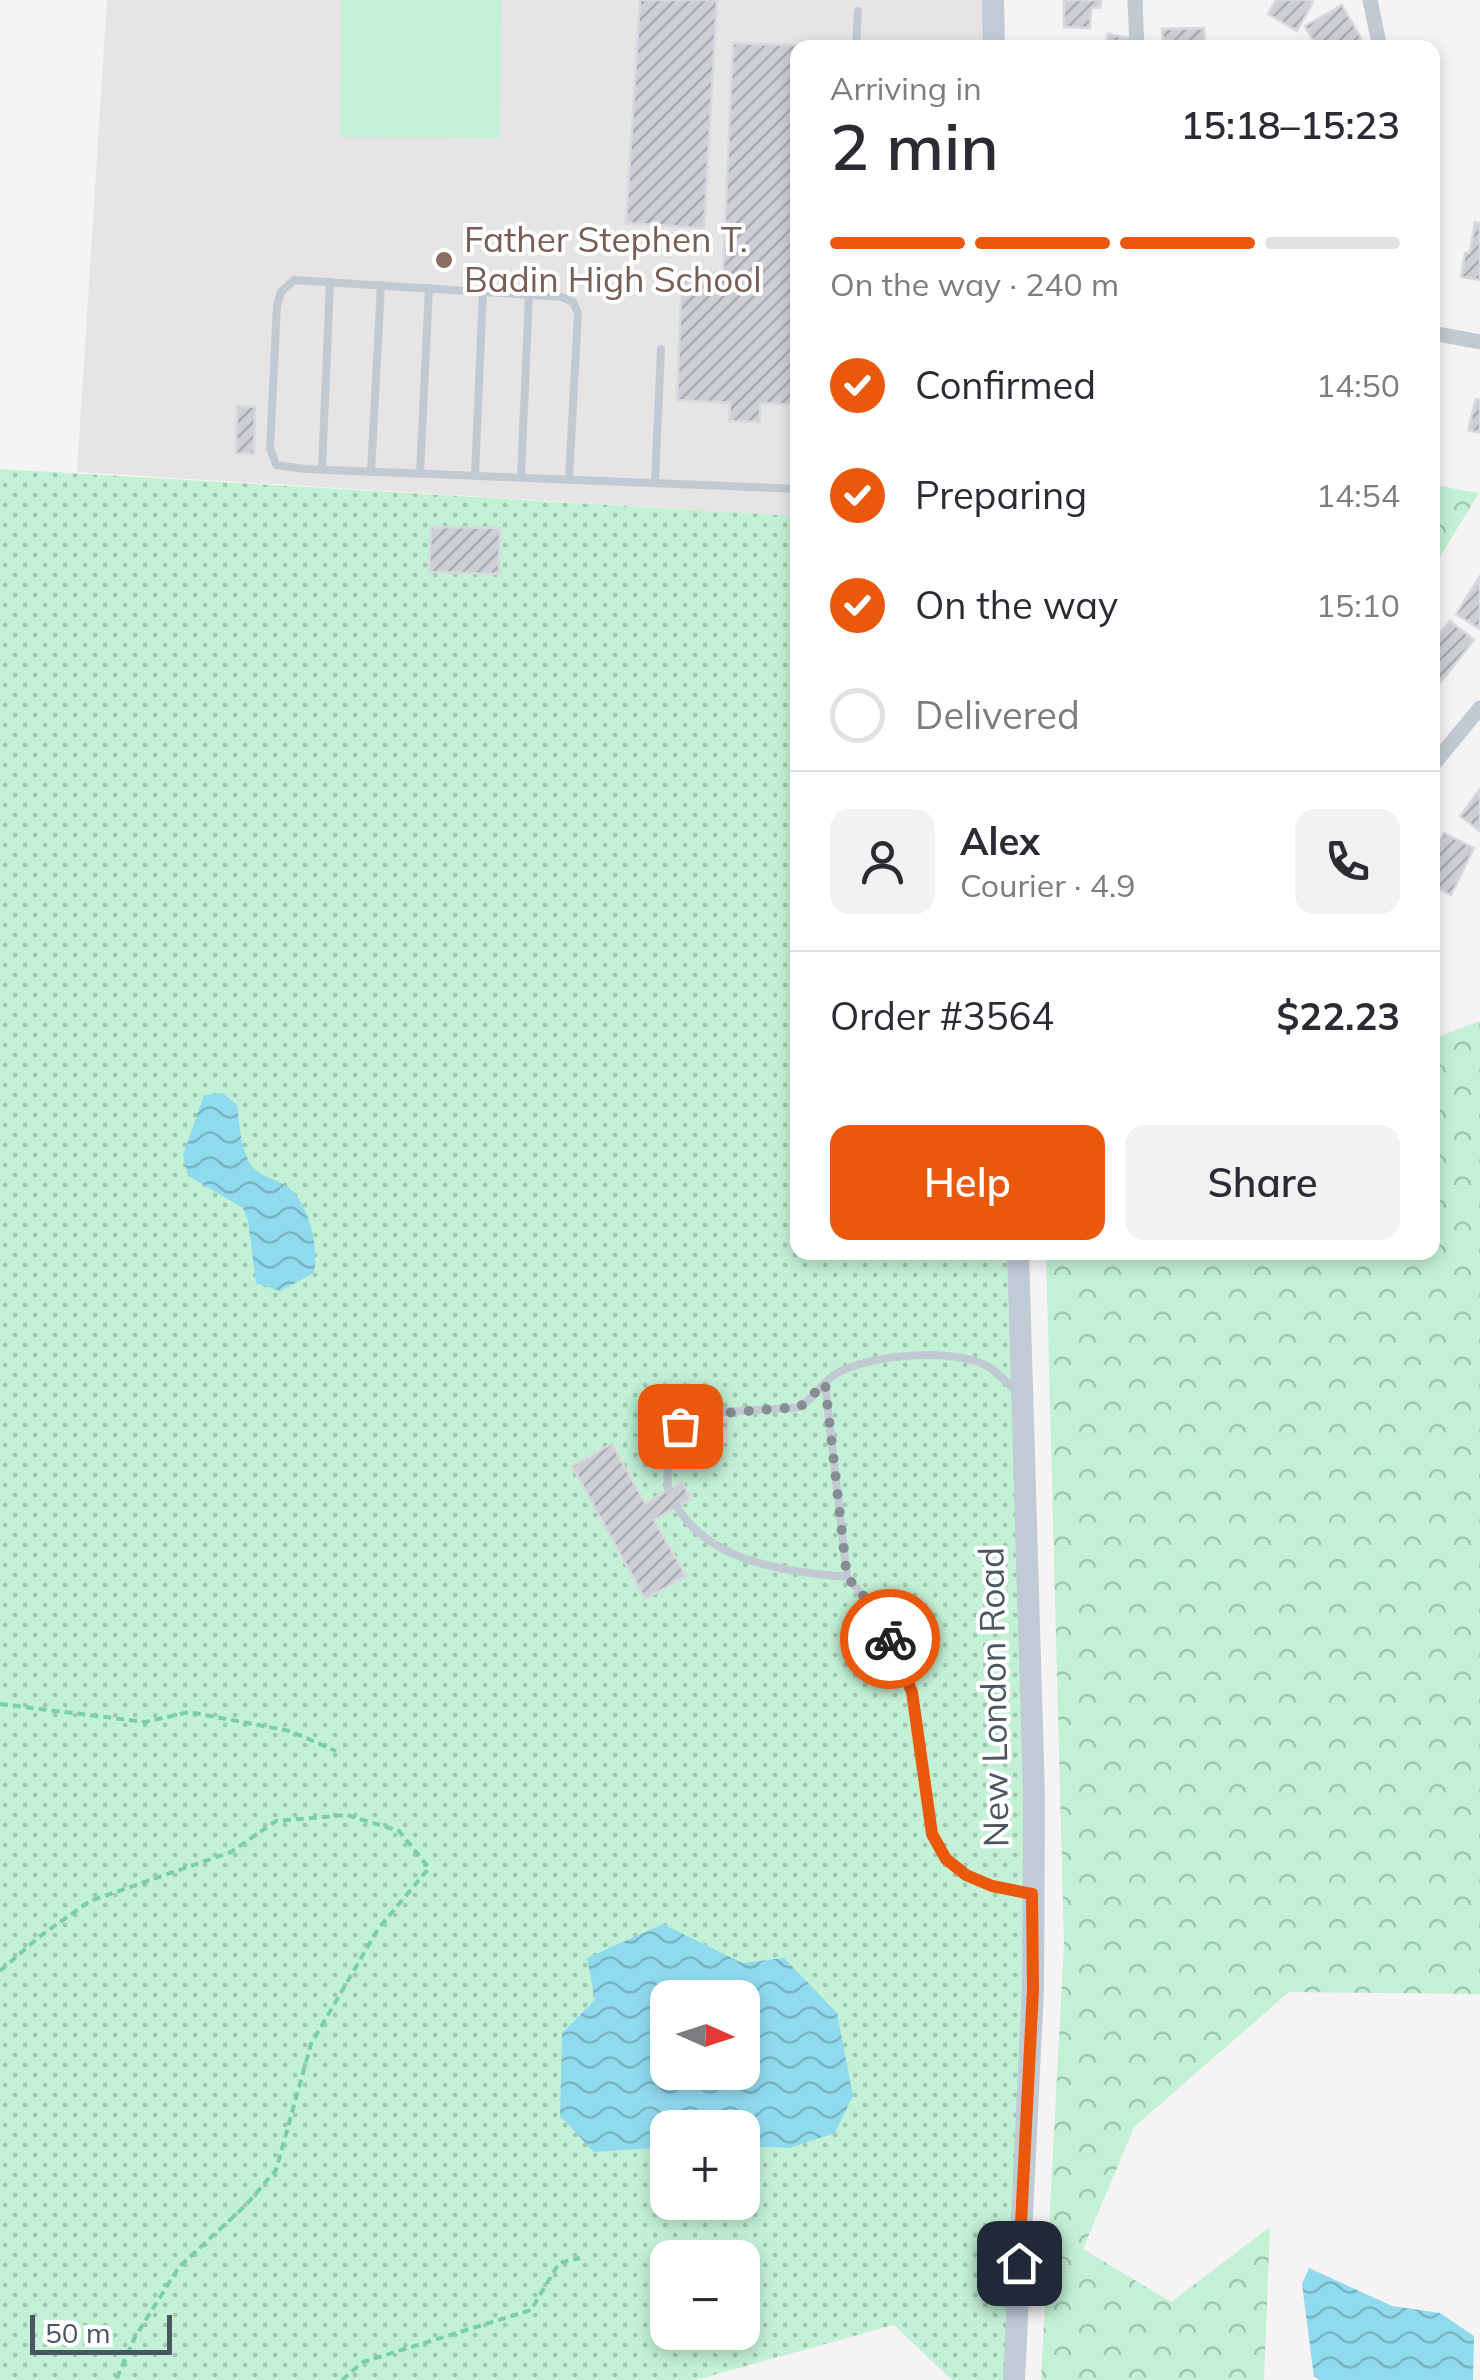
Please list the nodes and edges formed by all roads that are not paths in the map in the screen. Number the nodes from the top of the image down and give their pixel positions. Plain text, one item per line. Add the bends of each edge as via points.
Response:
1 (994, 0) edge
2 (1136, 0) edge
3 (1370, 0) edge
4 (858, 11) dead end
5 (856, 40) edge
6 (994, 40) edge
7 (1137, 40) edge
8 (1378, 40) edge
9 (330, 282) junction
10 (381, 286) junction
11 (429, 288) junction
12 (483, 292) junction
13 (529, 295) junction
14 (1440, 335) edge
15 (1480, 342) edge
16 (661, 349) dead end
17 (322, 470) junction
18 (372, 472) junction
19 (420, 473) junction
20 (474, 475) junction
21 (521, 476) junction
22 (569, 478) junction
23 (656, 482) junction
24 (790, 489) edge
25 (1480, 708) edge
26 (1440, 756) edge
27 (1018, 1260) edge
28 (825, 1383) junction
29 (1022, 1396) junction
30 (668, 1490) dead end
31 (677, 1507) dead end
32 (847, 1577) junction
33 (1032, 1894) junction
34 (1014, 2380) edge

1 - 6 street
2 - 7 street
3 - 8 street
4 - 5 lane
9 - 10 lane
9 - 17 lane
9 - 17 lane via 294,280 276,304 270,448 276,465
10 - 11 lane
10 - 18 lane
11 - 12 lane
11 - 19 lane
12 - 13 lane
12 - 20 lane
13 - 21 lane
13 - 22 lane via 562,297 578,313
14 - 15 street
16 - 23 lane
17 - 18 lane
18 - 19 lane
19 - 20 lane
20 - 21 lane
21 - 22 lane
22 - 23 lane
23 - 24 lane
25 - 26 street
27 - 29 street, New London Road
28 - 29 lane via 862,1362 963,1357 990,1368
28 - 30 lane via 800,1407 698,1415 680,1426 666,1462
28 - 32 lane
29 - 33 street, New London Road
31 - 32 lane via 712,1542 738,1554 784,1572
32 - 33 lane via 880,1615 912,1692 938,1847 966,1875
33 - 34 street, New London Road

